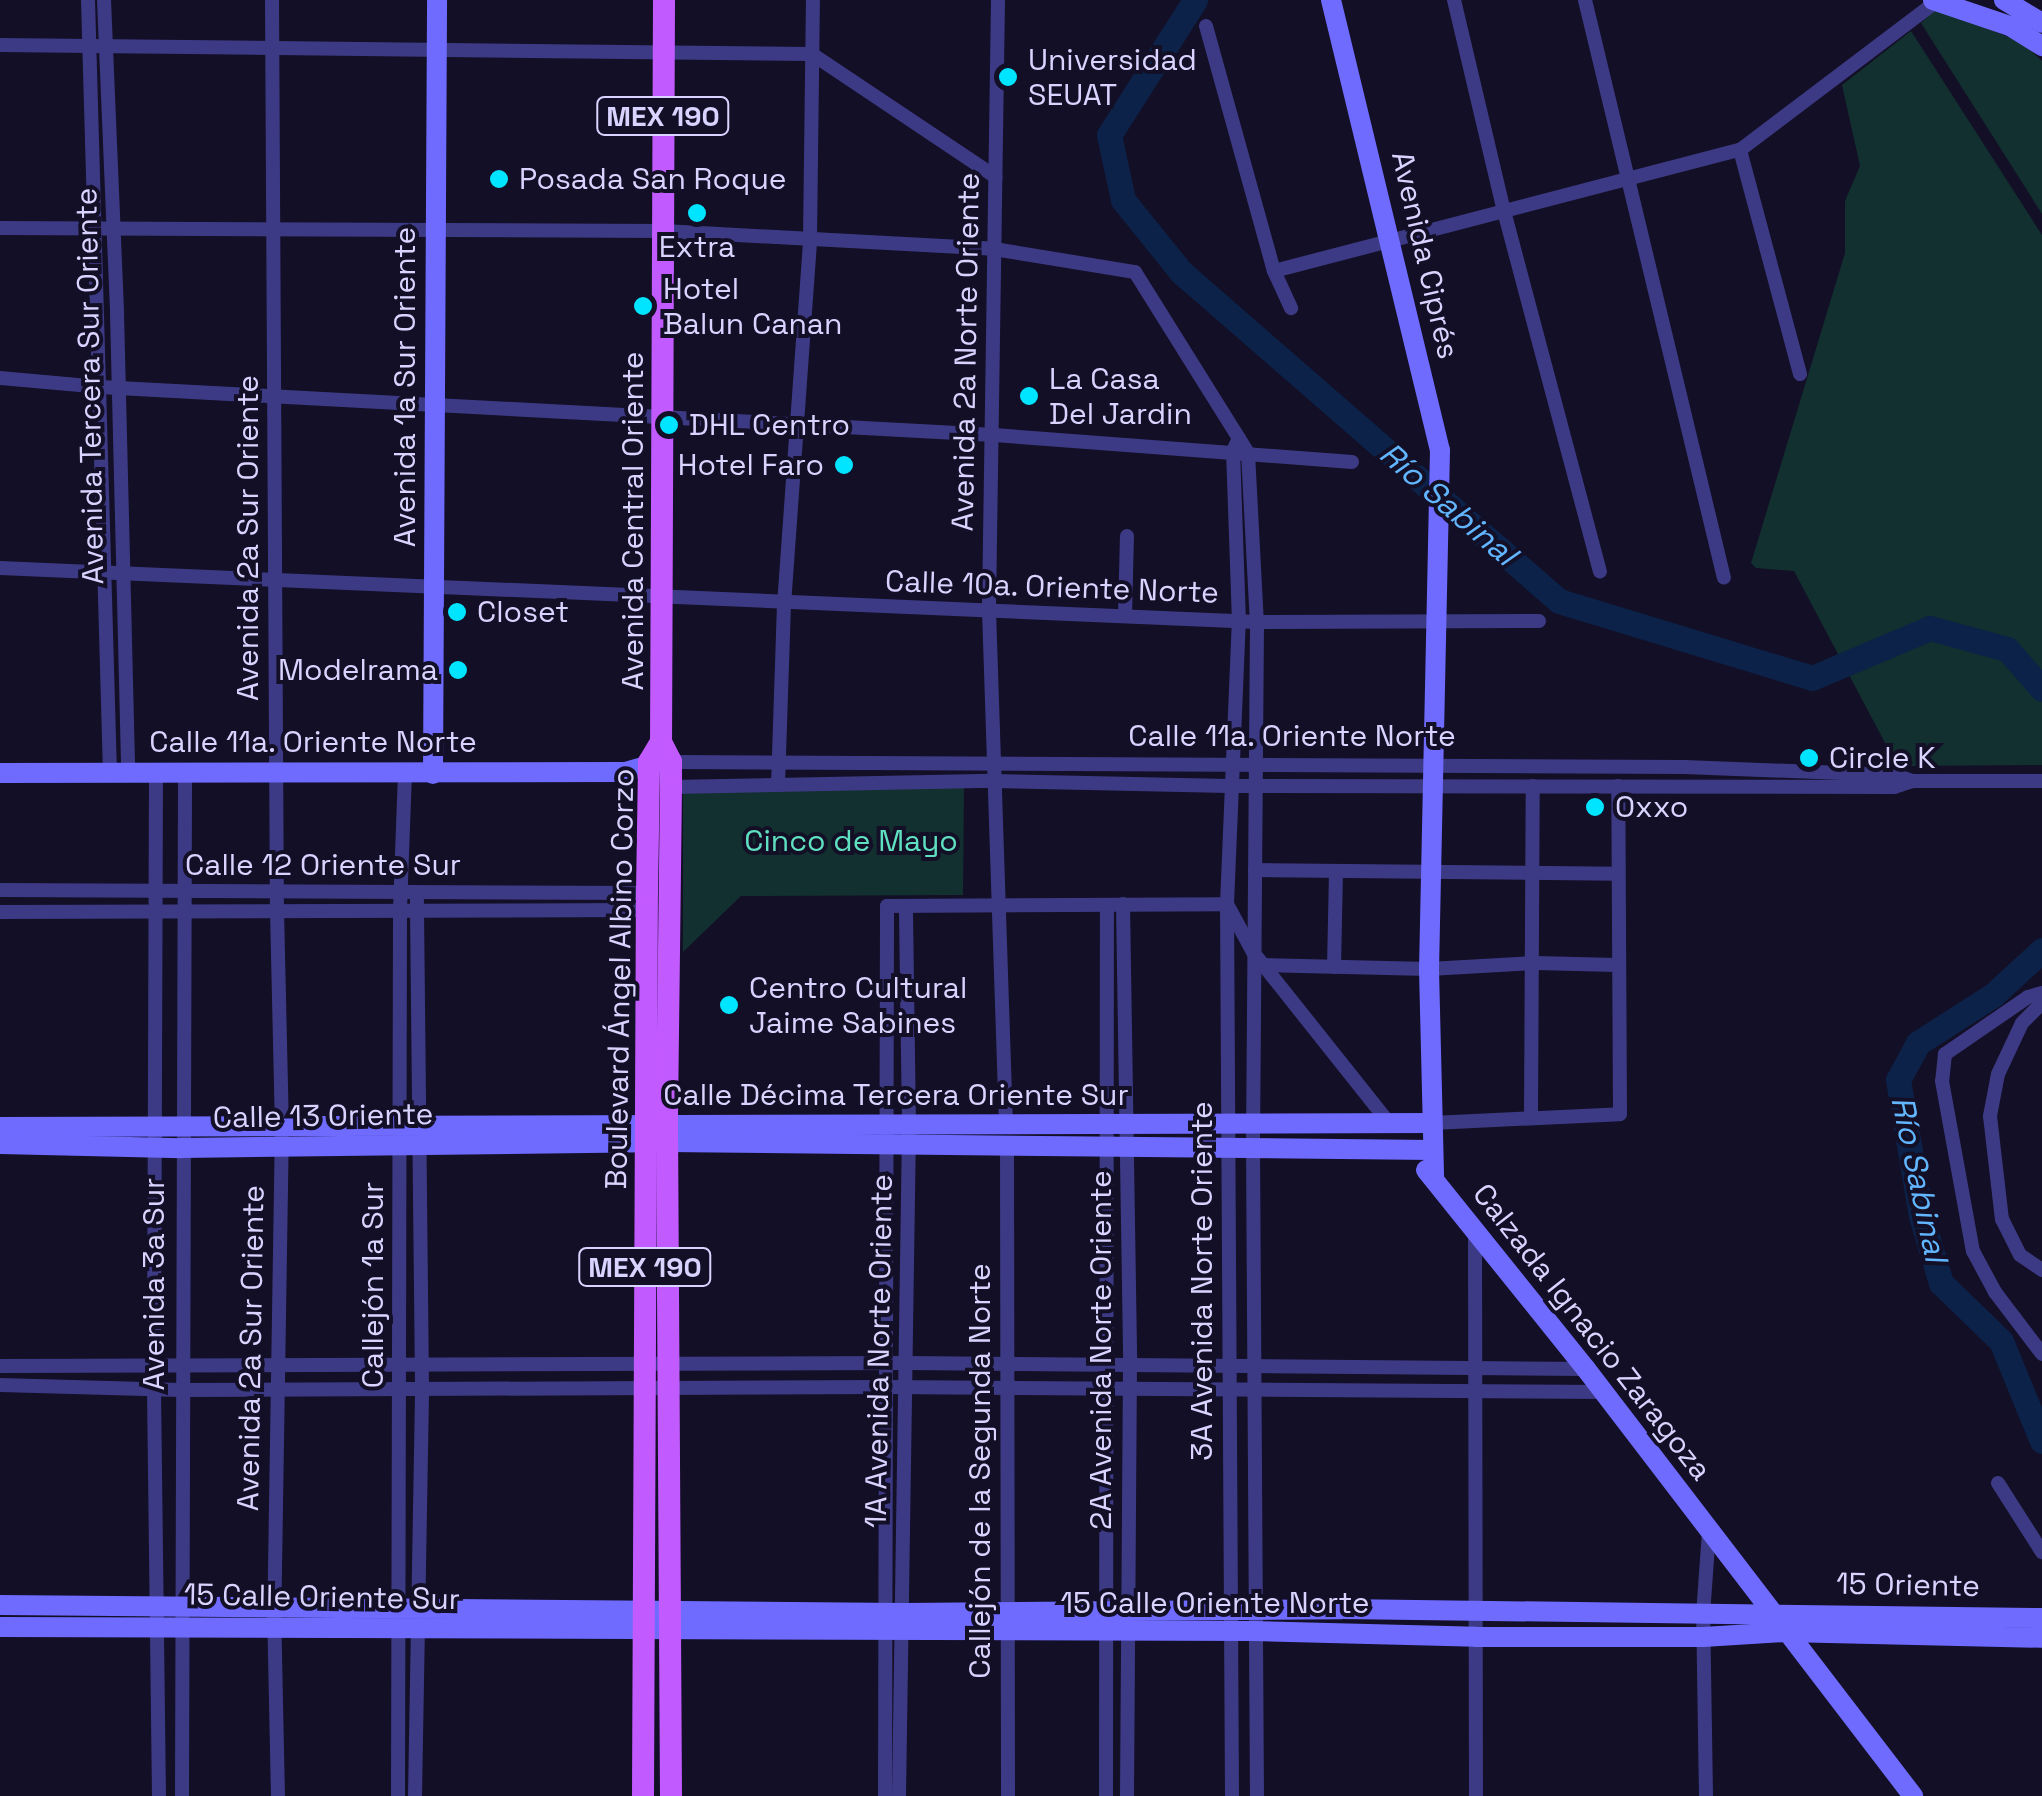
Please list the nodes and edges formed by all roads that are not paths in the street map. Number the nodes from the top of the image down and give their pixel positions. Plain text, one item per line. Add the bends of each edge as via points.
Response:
1 (88, 0) edge
2 (104, 0) edge
3 (272, 0) edge
4 (437, 0) edge
5 (664, 0) edge
6 (813, 0) edge
7 (998, 0) edge
8 (1331, 0) edge
9 (1454, 0) edge
10 (1585, 0) edge
11 (1935, 0) edge
12 (2004, 0) edge
13 (2042, 24) edge
14 (1206, 26) dead end
15 (0, 45) edge
16 (89, 46) junction
17 (106, 46) junction
18 (2042, 46) edge
19 (273, 48) junction
20 (437, 49) junction
21 (663, 51) junction
22 (812, 54) junction
23 (1740, 150) junction
24 (996, 177) junction
25 (1627, 180) junction
26 (1504, 210) junction
27 (274, 227) junction
28 (436, 227) junction
29 (0, 228) edge
30 (94, 228) junction
31 (114, 228) junction
32 (664, 231) junction
33 (1391, 238) junction
34 (810, 240) junction
35 (994, 249) junction
36 (1274, 271) junction
37 (1290, 308) dead end
38 (1800, 374) dead end
39 (0, 378) edge
40 (100, 387) junction
41 (117, 388) junction
42 (276, 397) junction
43 (438, 404) junction
44 (664, 417) junction
45 (798, 424) junction
46 (994, 436) junction
47 (1240, 447) junction
48 (1352, 462) dead end
49 (1127, 536) dead end
50 (0, 568) edge
51 (122, 571) junction
52 (1600, 571) dead end
53 (105, 572) junction
54 (276, 578) junction
55 (1724, 578) dead end
56 (433, 584) junction
57 (665, 596) junction
58 (784, 605) junction
59 (989, 610) junction
60 (1125, 616) junction
61 (1539, 621) dead end
62 (1239, 622) junction
63 (1257, 622) junction
64 (1437, 623) junction
65 (778, 764) junction
66 (994, 765) junction
67 (1230, 765) junction
68 (1256, 766) junction
69 (1684, 767) junction
70 (661, 768) junction
71 (185, 771) junction
72 (119, 772) junction
73 (156, 772) junction
74 (0, 773) edge
75 (276, 773) junction
76 (405, 774) junction
77 (433, 774) junction
78 (1434, 777) junction
79 (2042, 780) edge
80 (993, 781) junction
81 (1912, 781) junction
82 (778, 785) junction
83 (1229, 786) junction
84 (1256, 786) junction
85 (1534, 786) junction
86 (1618, 786) junction
87 (1685, 786) junction
88 (1255, 870) junction
89 (1536, 872) junction
90 (1336, 873) junction
91 (1616, 874) junction
92 (1431, 875) junction
93 (0, 890) edge
94 (277, 890) junction
95 (157, 892) junction
96 (184, 892) junction
97 (530, 892) junction
98 (576, 893) junction
99 (417, 901) junction
100 (646, 901) junction
101 (401, 902) junction
102 (1115, 904) junction
103 (1227, 904) junction
104 (1000, 905) junction
105 (906, 906) junction
106 (277, 910) junction
107 (529, 910) junction
108 (576, 910) junction
109 (0, 912) edge
110 (157, 912) junction
111 (183, 913) junction
112 (1253, 952) junction
113 (1535, 963) junction
114 (1263, 965) junction
115 (1617, 965) junction
116 (1334, 967) junction
117 (1430, 969) junction
118 (2042, 992) edge
119 (156, 1000) junction
120 (183, 1000) junction
121 (2042, 1003) edge
122 (1530, 1116) junction
123 (1390, 1123) junction
124 (1432, 1123) junction
125 (282, 1124) junction
126 (0, 1126) edge
127 (156, 1126) junction
128 (657, 1133) junction
129 (410, 1134) junction
130 (898, 1135) junction
131 (1228, 1135) junction
132 (1006, 1136) junction
133 (1253, 1136) junction
134 (1117, 1137) junction
135 (182, 1138) junction
136 (0, 1144) edge
137 (282, 1147) junction
138 (155, 1148) junction
139 (1409, 1149) junction
140 (1433, 1150) junction
141 (1434, 1179) junction
142 (1474, 1227) junction
143 (2042, 1270) edge
144 (2042, 1354) edge
145 (905, 1363) junction
146 (885, 1364) junction
147 (0, 1366) edge
148 (154, 1366) junction
149 (1007, 1366) junction
150 (1108, 1366) junction
151 (1130, 1366) junction
152 (1230, 1366) junction
153 (1254, 1366) junction
154 (180, 1367) junction
155 (578, 1367) junction
156 (278, 1368) junction
157 (400, 1368) junction
158 (422, 1368) junction
159 (1478, 1370) junction
160 (1586, 1370) junction
161 (644, 1377) junction
162 (668, 1377) junction
163 (0, 1385) edge
164 (401, 1386) junction
165 (422, 1386) junction
166 (885, 1387) junction
167 (154, 1388) junction
168 (579, 1388) junction
169 (906, 1388) junction
170 (1129, 1388) junction
171 (1230, 1388) junction
172 (1004, 1389) junction
173 (1108, 1389) junction
174 (1254, 1389) junction
175 (181, 1390) junction
176 (278, 1390) junction
177 (1604, 1392) junction
178 (1477, 1394) junction
179 (400, 1460) junction
180 (421, 1461) junction
181 (1998, 1483) dead end
182 (154, 1499) junction
183 (182, 1500) junction
184 (1709, 1532) junction
185 (2042, 1552) edge
186 (0, 1605) edge
187 (274, 1606) junction
188 (410, 1606) junction
189 (1130, 1610) junction
190 (1476, 1614) junction
191 (155, 1616) junction
192 (182, 1616) junction
193 (2042, 1618) edge
194 (643, 1619) junction
195 (671, 1619) junction
196 (1254, 1620) junction
197 (1107, 1621) junction
198 (1232, 1621) junction
199 (894, 1622) junction
200 (1006, 1622) junction
201 (1779, 1623) junction
202 (1703, 1626) junction
203 (0, 1627) edge
204 (274, 1628) junction
205 (409, 1629) junction
206 (1130, 1632) junction
207 (1476, 1637) junction
208 (2042, 1638) edge
209 (180, 1703) junction
210 (157, 1704) junction
211 (159, 1796) edge
212 (182, 1796) edge
213 (278, 1796) edge
214 (398, 1796) edge
215 (416, 1796) edge
216 (643, 1796) edge
217 (671, 1796) edge
218 (885, 1796) edge
219 (899, 1796) edge
220 (1008, 1796) edge
221 (1106, 1796) edge
222 (1127, 1796) edge
223 (1232, 1796) edge
224 (1257, 1796) edge
225 (1476, 1796) edge
226 (1706, 1796) edge
227 (1913, 1796) edge

1 - 16 street, Avenida Tercera Sur Oriente
2 - 17 street, Avenida Tercera Sur Oriente
3 - 19 street, Avenida 2a Sur Oriente
4 - 20 street, Avenida 1a Sur Oriente
5 - 21 main road, Avenida Central Oriente / MEX 190
6 - 22 street
7 - 24 street, Avenida 2a Norte Oriente
8 - 33 street, Avenida Ciprés
9 - 26 street
10 - 25 street
11 - 18 street via 2010,26
11 - 23 street
12 - 13 street
14 - 36 street
15 - 16 street
16 - 17 street
16 - 30 street, Avenida Tercera Sur Oriente
17 - 19 street
17 - 31 street, Avenida Tercera Sur Oriente
19 - 20 street
19 - 27 street, Avenida 2a Sur Oriente
20 - 21 street
20 - 28 street, Avenida 1a Sur Oriente
21 - 22 street
21 - 32 main road, Avenida Central Oriente / MEX 190
22 - 24 street
22 - 34 street
23 - 25 street
23 - 38 street
24 - 35 street, Avenida 2a Norte Oriente
25 - 26 street
25 - 55 street
26 - 33 street
26 - 52 street
27 - 28 street
27 - 31 street
27 - 42 street, Avenida 2a Sur Oriente
28 - 32 street
28 - 43 street, Avenida 1a Sur Oriente
29 - 30 street
30 - 31 street
30 - 40 street, Avenida Tercera Sur Oriente
31 - 41 street, Avenida Tercera Sur Oriente
32 - 34 street
32 - 44 main road, Avenida Central Oriente / MEX 190
33 - 36 street
33 - 64 street, Avenida Ciprés via 1440,456
34 - 35 street
34 - 45 street
35 - 46 street, Avenida 2a Norte Oriente
35 - 47 street via 1135,272
36 - 37 street
39 - 40 street
40 - 41 street
40 - 53 street, Avenida Tercera Sur Oriente
41 - 42 street
41 - 51 street, Avenida Tercera Sur Oriente
42 - 43 street
42 - 54 street, Avenida 2a Sur Oriente
43 - 44 street
43 - 56 street, Avenida 1a Sur Oriente
44 - 45 street
44 - 57 main road, Avenida Central Oriente / MEX 190
45 - 46 street
45 - 58 street
46 - 47 street
46 - 59 street, Avenida 2a Norte Oriente
47 - 48 street
47 - 62 street, 3A Avenida Norte Oriente
47 - 63 street, 3A Avenida Norte Oriente
49 - 60 street
50 - 53 street, Calle 10a. Oriente Norte
51 - 53 street, Calle 10a. Oriente Norte
51 - 54 street, Calle 10a. Oriente Norte
51 - 72 street, Avenida Tercera Sur Oriente
53 - 72 street, Avenida Tercera Sur Oriente
54 - 56 street, Calle 10a. Oriente Norte
54 - 75 street, Avenida 2a Sur Oriente
56 - 57 street, Calle 10a. Oriente Norte
56 - 77 street, Avenida 1a Sur Oriente
57 - 58 street, Calle 10a. Oriente Norte
57 - 70 main road, Avenida Central Oriente / MEX 190
58 - 59 street, Calle 10a. Oriente Norte
58 - 65 street
59 - 60 street, Calle 10a. Oriente Norte
59 - 66 street, Avenida 2a Norte Oriente
60 - 62 street, Calle 10a. Oriente Norte
61 - 64 street, Calle 10a. Oriente Norte
62 - 63 street, Calle 10a. Oriente Norte
62 - 67 street, 3A Avenida Norte Oriente
63 - 64 street, Calle 10a. Oriente Norte
63 - 68 street, 3A Avenida Norte Oriente
64 - 78 street, Avenida Ciprés
65 - 66 street, Calle 11a. Oriente Norte
65 - 70 street, Calle 11a. Oriente Norte
65 - 82 street
66 - 67 street, Calle 11a. Oriente Norte
66 - 80 street, Avenida 2a Norte Oriente
67 - 68 street, Calle 11a. Oriente Norte
67 - 83 street, 3A Avenida Norte Oriente
68 - 78 street, Calle 11a. Oriente Norte
68 - 84 street, 3A Avenida Norte Oriente
69 - 78 street, Calle 11a. Oriente Norte
69 - 81 street, Calle 11a. Oriente Norte
69 - 87 street
70 - 77 street, Calle 11a. Oriente Norte
70 - 82 street, Calle 11a. Oriente Norte
70 - 100 main road, Boulevard Ángel Albino Corzo / MEX 190
70 - 128 main road, Boulevard Ángel Albino Corzo / MEX 190
71 - 73 street, Calle 11a. Oriente Norte
71 - 75 street, Calle 11a. Oriente Norte
71 - 96 street, Avenida 3a Sur
72 - 73 street, Calle 11a. Oriente Norte
72 - 74 street, Calle 11a. Oriente Norte
73 - 95 street, Avenida 3a Sur
75 - 76 street, Calle 11a. Oriente Norte
75 - 94 street, Avenida 2a Sur Oriente
76 - 77 street, Calle 11a. Oriente Norte
76 - 101 street, Callejón 1a Sur
78 - 84 street, Calle 11a. Oriente Norte
78 - 85 street, Calle 11a. Oriente Norte
78 - 92 street, Avenida Ciprés
79 - 81 street, Calle 11a. Oriente Norte
80 - 82 street, Calle 11a. Oriente Norte
80 - 83 street, Calle 11a. Oriente Norte
80 - 104 street, Callejón de la Segunda Norte
81 - 87 street, Calle 11a. Oriente Norte via 1894,787
83 - 84 street, Calle 11a. Oriente Norte
83 - 103 street, 3A Avenida Norte Oriente
84 - 88 street, 3A Avenida Norte Oriente
85 - 86 street, Calle 11a. Oriente Norte
85 - 89 street
86 - 87 street, Calle 11a. Oriente Norte
86 - 91 street
88 - 90 street
88 - 112 street, 3A Avenida Norte Oriente
89 - 91 street
89 - 92 street
89 - 113 street
90 - 92 street
90 - 116 street
91 - 115 street
92 - 117 street, Avenida Ciprés
93 - 95 street, Calle 12 Oriente Sur
94 - 96 street, Calle 12 Oriente Sur
94 - 101 street, Calle 12 Oriente Sur
94 - 106 street, Avenida 2a Sur Oriente
95 - 96 street, Calle 12 Oriente Sur
95 - 110 street, Avenida 3a Sur
96 - 111 street, Avenida 3a Sur
97 - 98 street, Calle 12 Oriente Sur
97 - 99 street, Calle 12 Oriente Sur
97 - 107 street
98 - 100 street, Calle 12 Oriente Sur
98 - 108 street
99 - 101 street, Calle 12 Oriente Sur
99 - 107 street, Calle 12 Oriente Sur
99 - 129 street, Callejón 1a Sur
100 - 108 street, Calle 12 Oriente Sur
100 - 128 main road, Boulevard Ángel Albino Corzo / MEX 190
101 - 106 street, Calle 12 Oriente Sur
101 - 129 street, Callejón 1a Sur
102 - 103 street
102 - 104 street
102 - 134 street, 2A Avenida Norte Oriente
103 - 112 street, Calzada Ignacio Zaragoza
103 - 131 street, 3A Avenida Norte Oriente
104 - 105 street
104 - 132 street, Callejón de la Segunda Norte
105 - 130 street, 1A Avenida Norte Oriente
105 - 130 street, 1A Avenida Norte Oriente via 887,906
106 - 111 street, Calle 12 Oriente Sur
106 - 125 street, Avenida 2a Sur Oriente
107 - 108 street, Calle 12 Oriente Sur
109 - 110 street, Calle 12 Oriente Sur
110 - 111 street, Calle 12 Oriente Sur
110 - 119 street, Avenida 3a Sur
111 - 120 street, Avenida 3a Sur
112 - 114 street, Calzada Ignacio Zaragoza
112 - 133 street, 3A Avenida Norte Oriente
113 - 115 street
113 - 117 street
113 - 122 street
114 - 116 street
114 - 123 street, Calzada Ignacio Zaragoza
115 - 122 street via 1620,1114
116 - 117 street
117 - 124 street, Avenida Ciprés
118 - 144 street via 1944,1054 1942,1081 1973,1251
119 - 120 street
119 - 127 street, Avenida 3a Sur
120 - 135 street, Avenida 3a Sur
121 - 143 street via 2022,1024 1998,1074 1990,1116 2002,1220 2020,1255
122 - 124 street
123 - 124 street, Calle Décima Tercera Oriente Sur
123 - 133 street, Calle Décima Tercera Oriente Sur
123 - 139 street, Calzada Ignacio Zaragoza
124 - 140 street, Avenida Ciprés
125 - 129 street, Calle Décima Tercera Oriente Sur
125 - 135 street, Calle Décima Tercera Oriente Sur
125 - 137 street, Avenida 2a Sur Oriente
126 - 127 street, Calle Décima Tercera Oriente Sur
127 - 135 street, Calle Décima Tercera Oriente Sur
127 - 138 street, Avenida 3a Sur
128 - 129 street, Calle Décima Tercera Oriente Sur
128 - 130 street, Calle Décima Tercera Oriente Sur
128 - 161 main road, Boulevard Ángel Albino Corzo / MEX 190
128 - 162 main road, Boulevard Ángel Albino Corzo / MEX 190
129 - 137 street, Calle 13 Oriente
129 - 157 street, Callejón 1a Sur
129 - 158 street, Callejón 1a Sur
130 - 132 street, Calle Décima Tercera Oriente Sur
130 - 145 street, 1A Avenida Norte Oriente
130 - 146 street, 1A Avenida Norte Oriente
131 - 133 street, Calle Décima Tercera Oriente Sur
131 - 134 street, Calle Décima Tercera Oriente Sur
131 - 152 street, 3A Avenida Norte Oriente
132 - 134 street, Calle Décima Tercera Oriente Sur
132 - 149 street, Callejón de la Segunda Norte
133 - 139 street, Calle Décima Tercera Oriente Sur
133 - 153 street, 3A Avenida Norte Oriente
134 - 150 street, 2A Avenida Norte Oriente
134 - 151 street, 2A Avenida Norte Oriente
135 - 137 street, Calle 13 Oriente
135 - 138 street, Calle 13 Oriente
135 - 154 street, Avenida 3a Sur
136 - 138 street, Calle 13 Oriente
137 - 156 street, Avenida 2a Sur Oriente
138 - 148 street, Avenida 3a Sur
139 - 140 street, Calle Décima Tercera Oriente Sur
139 - 141 street, Calzada Ignacio Zaragoza
140 - 141 street, Avenida Ciprés
141 - 142 street, Calzada Ignacio Zaragoza
142 - 159 street
142 - 160 street, Calzada Ignacio Zaragoza
145 - 146 street
145 - 149 street
145 - 169 street, 1A Avenida Norte Oriente
146 - 162 street
146 - 166 street, 1A Avenida Norte Oriente
147 - 148 street
148 - 154 street
148 - 167 street, Avenida 3a Sur
149 - 150 street
149 - 172 street, Callejón de la Segunda Norte
150 - 151 street
150 - 173 street, 2A Avenida Norte Oriente
151 - 152 street
151 - 170 street, 2A Avenida Norte Oriente
152 - 153 street
152 - 171 street, 3A Avenida Norte Oriente
153 - 159 street
153 - 174 street, 3A Avenida Norte Oriente
154 - 156 street
154 - 175 street, Avenida 3a Sur
155 - 158 street
155 - 161 street
155 - 168 street
156 - 157 street
156 - 176 street, Avenida 2a Sur Oriente
157 - 158 street
157 - 164 street, Callejón 1a Sur
158 - 165 street, Callejón 1a Sur
159 - 160 street
159 - 178 street
160 - 177 street, Calzada Ignacio Zaragoza
161 - 162 street
161 - 168 street
161 - 194 main road, Boulevard Ángel Albino Corzo / MEX 190
162 - 166 street
162 - 195 main road, Boulevard Ángel Albino Corzo / MEX 190
163 - 167 street
164 - 165 street
164 - 176 street
164 - 179 street, Callejón 1a Sur
165 - 168 street
165 - 180 street, Callejón 1a Sur
166 - 169 street
166 - 199 street, 1A Avenida Norte Oriente
167 - 175 street
167 - 182 street, Avenida 3a Sur
169 - 172 street
169 - 199 street, 1A Avenida Norte Oriente
170 - 171 street
170 - 173 street
170 - 189 street, 2A Avenida Norte Oriente
171 - 174 street
171 - 198 street, 3A Avenida Norte Oriente
172 - 173 street
172 - 200 street, Callejón de la Segunda Norte
173 - 197 street, 2A Avenida Norte Oriente
174 - 178 street
174 - 196 street, 3A Avenida Norte Oriente
175 - 176 street
175 - 183 street, Avenida 3a Sur
176 - 187 street, Avenida 2a Sur Oriente
177 - 178 street
177 - 184 street, Calzada Ignacio Zaragoza
178 - 190 street
179 - 180 street
179 - 188 street, Callejón 1a Sur
180 - 188 street, Callejón 1a Sur
181 - 185 street
182 - 183 street
182 - 191 street, Avenida 3a Sur
183 - 192 street, Avenida 3a Sur
184 - 201 street, Calzada Ignacio Zaragoza
184 - 202 street
186 - 191 street, 15 Calle Oriente Sur
187 - 188 street, 15 Calle Oriente Sur
187 - 192 street, 15 Calle Oriente Sur
187 - 204 street, Avenida 2a Sur Oriente
188 - 194 street, 15 Calle Oriente Sur
188 - 205 street, Callejón 1a Sur
189 - 197 street, 15 Calle Oriente Norte
189 - 198 street, 15 Calle Oriente Norte
189 - 206 street, 2A Avenida Norte Oriente
190 - 196 street, 15 Calle Oriente Norte
190 - 202 street, 15 Calle Oriente Norte
190 - 207 street
191 - 192 street, 15 Calle Oriente Sur
191 - 203 street, 15 Calle Oriente Sur
191 - 210 street, Avenida 3a Sur
192 - 204 street, 15 Calle Oriente Sur
192 - 209 street, Avenida 3a Sur
193 - 201 street, 15 Oriente
194 - 195 street, 15 Calle Oriente Norte
194 - 205 street, 15 Calle Oriente Sur
194 - 216 main road, Boulevard Ángel Albino Corzo / MEX 190
195 - 199 street, 15 Calle Oriente Norte
195 - 217 main road, Boulevard Ángel Albino Corzo / MEX 190
196 - 198 street, 15 Calle Oriente Norte
196 - 207 street, 15 Calle Oriente Norte
196 - 224 street, 3A Avenida Norte Oriente
197 - 200 street, 15 Calle Oriente Norte
197 - 206 street, 15 Calle Oriente Norte
197 - 221 street, 2A Avenida Norte Oriente
198 - 206 street, 15 Calle Oriente Norte
198 - 223 street, 3A Avenida Norte Oriente
199 - 200 street, 15 Calle Oriente Norte
199 - 218 street, 1A Avenida Norte Oriente
199 - 219 street, 1A Avenida Norte Oriente
200 - 220 street, Callejón de la Segunda Norte
201 - 202 street, 15 Calle Oriente Norte
201 - 208 street, 15 Oriente
201 - 227 street, Calzada Ignacio Zaragoza
202 - 207 street, 15 Calle Oriente Norte
202 - 226 street
204 - 205 street, 15 Calle Oriente Sur
204 - 213 street, Avenida 2a Sur Oriente
205 - 214 street, Callejón 1a Sur
205 - 215 street, Callejón 1a Sur
206 - 222 street, 2A Avenida Norte Oriente
207 - 225 street
209 - 210 street
209 - 212 street, Avenida 3a Sur
210 - 211 street, Avenida 3a Sur

